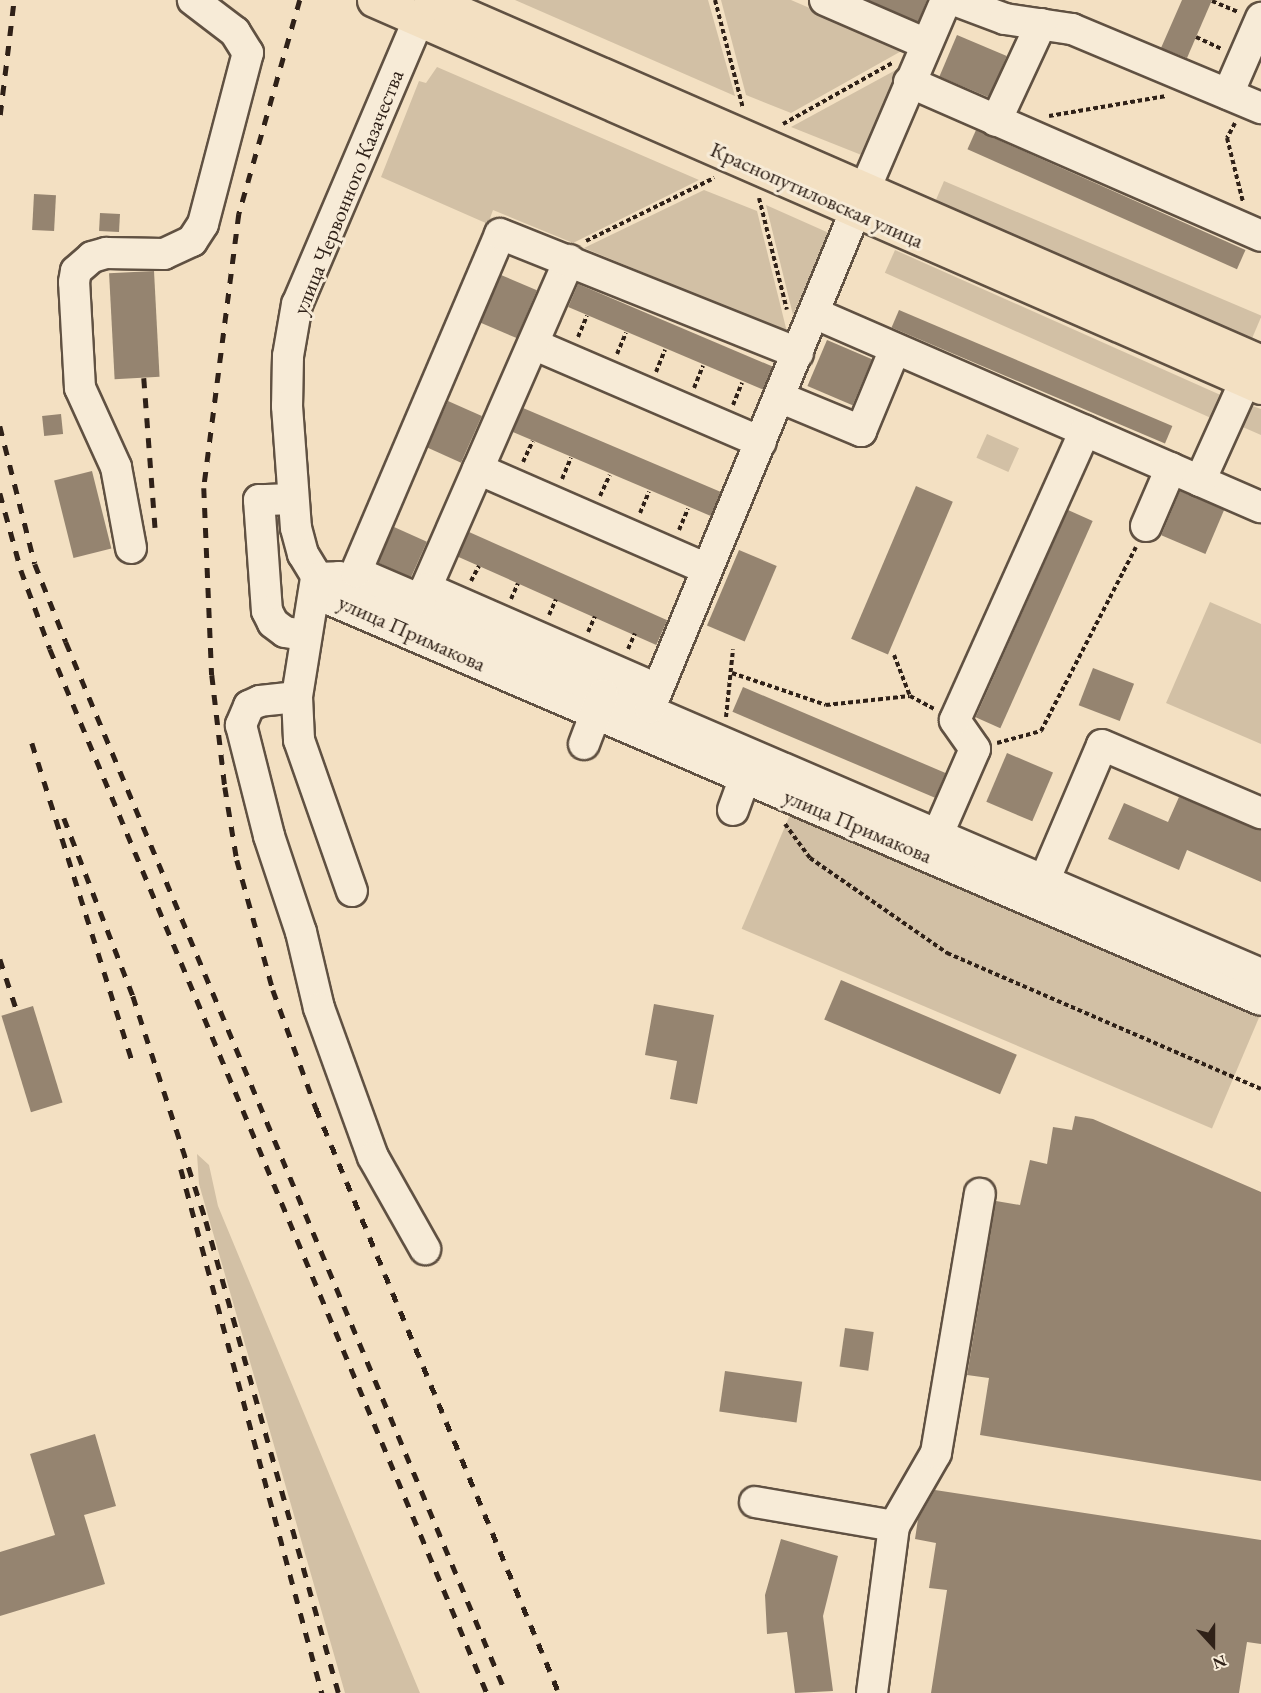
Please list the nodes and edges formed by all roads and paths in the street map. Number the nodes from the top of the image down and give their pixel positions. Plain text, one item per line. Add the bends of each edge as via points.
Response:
1 (192, 0) edge
2 (374, 0) edge
3 (715, 0) edge
4 (825, 0) edge
5 (946, 0) edge
6 (954, 0) edge
7 (424, 10) edge
8 (477, 12) edge
9 (1261, 18) edge
10 (1041, 24) junction
11 (926, 44) junction
12 (909, 82) junction
13 (1237, 98) edge
14 (743, 109) dead end
15 (1000, 123) junction
16 (777, 128) dead end
17 (714, 178) dead end
18 (759, 197) dead end
19 (860, 201) junction
20 (1256, 234) edge
21 (569, 260) junction
22 (814, 313) junction
23 (533, 344) junction
24 (895, 349) junction
25 (798, 353) junction
26 (1257, 367) edge
27 (779, 396) junction
28 (1085, 431) junction
29 (761, 441) junction
30 (1171, 468) junction
31 (478, 469) junction
32 (1200, 481) junction
33 (293, 499) junction
34 (1261, 507) edge
35 (1143, 533) joint
36 (131, 548) dead end
37 (705, 568) junction
38 (315, 578) junction
39 (426, 588) junction
40 (305, 634) junction
41 (733, 650) dead end
42 (894, 655) dead end
43 (732, 673) junction
44 (910, 696) junction
45 (297, 697) junction
46 (600, 702) junction
47 (648, 711) junction
48 (725, 718) dead end
49 (955, 720) junction
50 (584, 744) dead end
51 (989, 745) dead end
52 (745, 777) junction
53 (733, 810) dead end
54 (1261, 813) edge
55 (783, 820) dead end
56 (933, 846) junction
57 (352, 891) dead end
58 (1040, 892) junction
59 (1261, 974) edge
60 (1261, 1000) edge
61 (1261, 1089) edge
62 (980, 1194) dead end
63 (425, 1249) dead end
64 (755, 1502) dead end
65 (894, 1526) junction
66 (872, 1693) edge

1 - 36 street via 235,32 248,53 203,224 192,241 164,254 92,257 76,271 74,282 80,388 116,467
2 - 7 main road, Краснопутиловская улица
3 - 14 path
4 - 11 street
5 - 11 street
6 - 10 street via 1005,19
7 - 8 main road, Краснопутиловская улица
7 - 19 main road, Краснопутиловская улица
7 - 33 street, улица Червонного Казачества via 297,304 288,386
8 - 19 main road, Краснопутиловская улица
9 - 13 street
10 - 13 street via 1072,28
10 - 15 street
11 - 12 street
11 - 16 path
12 - 15 street
12 - 19 street
13 - 15 path
13 - 20 path via 1227,138
15 - 20 street
17 - 21 path via 576,246
18 - 25 path
19 - 22 street
19 - 26 main road, Краснопутиловская улица
21 - 23 street
21 - 25 street
21 - 39 street via 500,234 356,572 421,600
22 - 24 street
22 - 25 street
23 - 29 street
23 - 31 street
24 - 27 street via 861,431
24 - 28 street
25 - 27 street
26 - 32 street
27 - 29 street
28 - 30 street
28 - 49 street
29 - 37 street
30 - 32 street
30 - 35 street
31 - 37 street
31 - 39 street
32 - 34 street
33 - 38 street, улица Червонного Казачества via 303,554
33 - 40 street via 259,500 267,611 273,623 285,632
35 - 51 path via 1041,731
37 - 47 street
38 - 40 street
38 - 46 street, улица Примакова via 339,578
39 - 47 street
40 - 45 street
41 - 43 path
42 - 44 path
43 - 44 path via 826,705
43 - 48 path
44 - 49 path
45 - 57 street via 299,740
45 - 63 street via 249,706 241,725 319,1008 373,1157
46 - 47 street, улица Примакова
46 - 50 street
47 - 52 street, улица Примакова
47 - 56 street, улица Примакова
49 - 56 street via 975,749
52 - 53 street
52 - 56 street, улица Примакова
54 - 58 street via 1102,745
55 - 61 path via 810,858 947,953
56 - 58 street, улица Примакова
58 - 59 street, улица Примакова
58 - 60 street, улица Примакова
62 - 65 street via 936,1453
64 - 65 street
65 - 66 street

